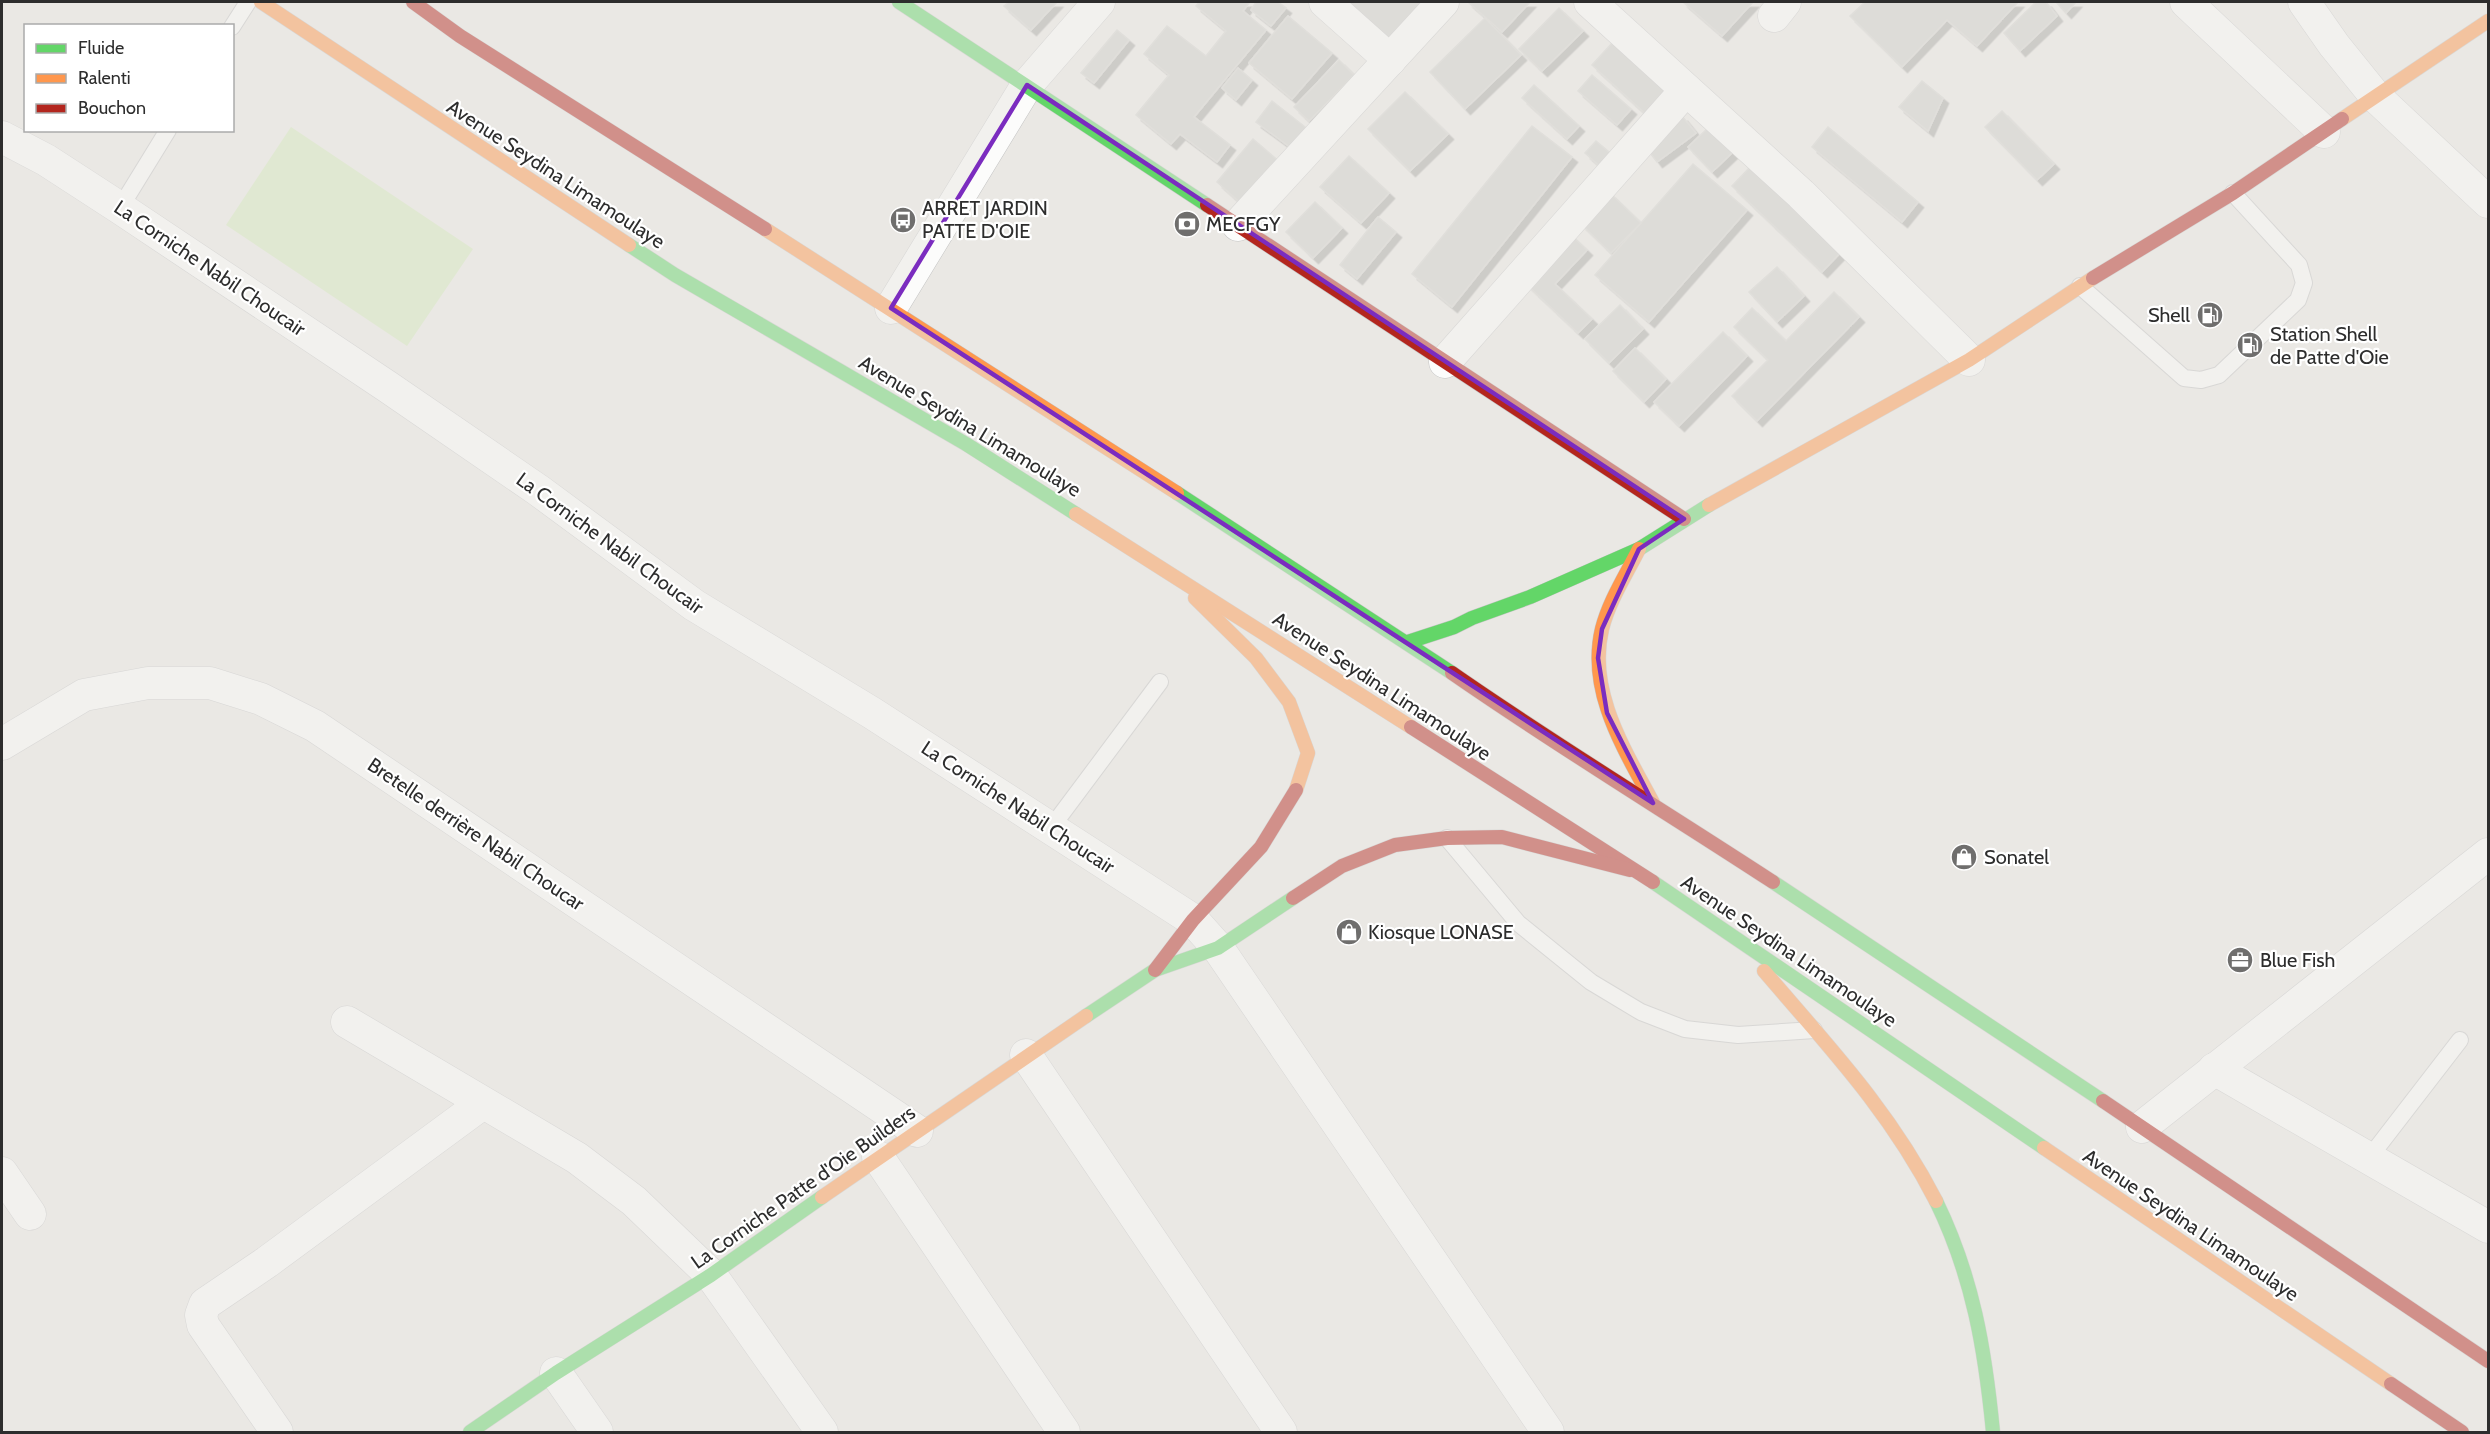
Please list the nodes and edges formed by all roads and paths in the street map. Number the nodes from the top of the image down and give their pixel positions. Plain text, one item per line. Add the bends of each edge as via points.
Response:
1 (248, 2) edge
2 (261, 2) edge
3 (413, 2) edge
4 (899, 2) edge
5 (1099, 2) edge
6 (1325, 2) edge
7 (1443, 2) edge
8 (1590, 2) edge
9 (2186, 2) edge
10 (2304, 2) edge
11 (2488, 21) edge
12 (234, 24) edge
13 (1390, 60) junction
14 (1027, 85) junction
15 (1686, 90) junction
16 (2376, 98) junction
17 (167, 132) edge
18 (2324, 132) junction
19 (2, 137) edge
20 (2233, 193) junction
21 (2488, 202) edge
22 (120, 208) junction
23 (1238, 225) junction
24 (2080, 285) junction
25 (891, 308) junction
26 (1969, 360) junction
27 (1445, 362) junction
28 (1684, 519) junction
29 (1639, 549) junction
30 (1163, 568) junction
31 (1408, 642) junction
32 (1160, 682) dead end
33 (2, 744) edge
34 (1653, 803) junction
35 (1051, 828) junction
36 (1447, 838) junction
37 (2488, 854) edge
38 (1640, 873) junction
39 (1192, 920) junction
40 (1738, 940) junction
41 (1218, 948) junction
42 (1155, 970) junction
43 (347, 1023) dead end
44 (1814, 1030) junction
45 (2460, 1040) dead end
46 (1026, 1055) junction
47 (2214, 1069) junction
48 (483, 1103) junction
49 (2142, 1127) junction
50 (917, 1131) junction
51 (878, 1157) junction
52 (2369, 1158) junction
53 (2, 1173) edge
54 (30, 1214) dead end
55 (2488, 1227) edge
56 (711, 1275) junction
57 (2488, 1361) edge
58 (556, 1373) junction
59 (277, 1432) edge
60 (470, 1432) edge
61 (597, 1432) edge
62 (822, 1432) edge
63 (1064, 1432) edge
64 (1281, 1432) edge
65 (1548, 1432) edge
66 (1993, 1432) edge
67 (2462, 1432) edge

1 - 12 lane
2 - 30 main road, Avenue Seydina Limamoulaye via 675,275 966,444
3 - 25 main road via 558,99
4 - 14 main road
5 - 14 street
6 - 13 street
7 - 13 street
8 - 15 street
9 - 18 street
10 - 16 street
11 - 16 main road
13 - 23 street
14 - 23 main road
14 - 25 street
15 - 26 street via 1801,194
15 - 27 street
16 - 18 main road
16 - 21 street
17 - 22 lane
18 - 20 main road
19 - 22 street, La Corniche Nabil Choucair
20 - 24 main road
20 - 24 lane via 2299,265 2304,283 2298,300 2219,375 2201,380 2184,378
22 - 35 street, La Corniche Nabil Choucair via 538,490 694,605
23 - 27 main road
24 - 26 main road
25 - 31 main road
26 - 28 main road
27 - 28 main road
28 - 29 main road
29 - 31 main road via 1530,597
29 - 34 main road via 1602,629 1598,658 1607,713
30 - 38 main road, Avenue Seydina Limamoulaye
30 - 39 main road via 1256,658 1289,702 1308,753 1294,795 1260,847
31 - 34 main road via 1523,722
32 - 35 lane
33 - 50 street, Bretelle derrière Nabil Choucar via 84,695 148,682 210,683 261,699 315,726
34 - 49 main road
35 - 39 street, La Corniche Nabil Choucair
36 - 38 main road via 1502,837
36 - 41 main road via 1395,845 1342,867
36 - 44 lane via 1518,923 1591,982 1641,1012 1685,1029 1738,1035
37 - 47 street
38 - 40 main road, Avenue Seydina Limamoulaye
39 - 41 street, La Corniche Nabil Choucair
39 - 42 main road
40 - 44 main road
40 - 67 main road, Avenue Seydina Limamoulaye
41 - 42 main road
41 - 65 street, La Corniche Nabil Choucair
42 - 46 main road, La Corniche Patte d'Oie Builders
43 - 48 street
44 - 66 main road via 1888,1120 1922,1174 1946,1225 1974,1302
45 - 52 lane
46 - 50 main road, La Corniche Patte d'Oie Builders
46 - 64 street
47 - 49 street
47 - 52 street
48 - 56 street via 577,1158 634,1201
48 - 59 street via 205,1304 203,1325
49 - 57 main road
50 - 51 main road, La Corniche Patte d'Oie Builders
51 - 56 main road, La Corniche Patte d'Oie Builders
51 - 63 street
52 - 55 street
53 - 54 street
56 - 58 main road, La Corniche Patte d'Oie Builders
56 - 62 street
58 - 60 main road, La Corniche Patte d'Oie Builders
58 - 61 street

